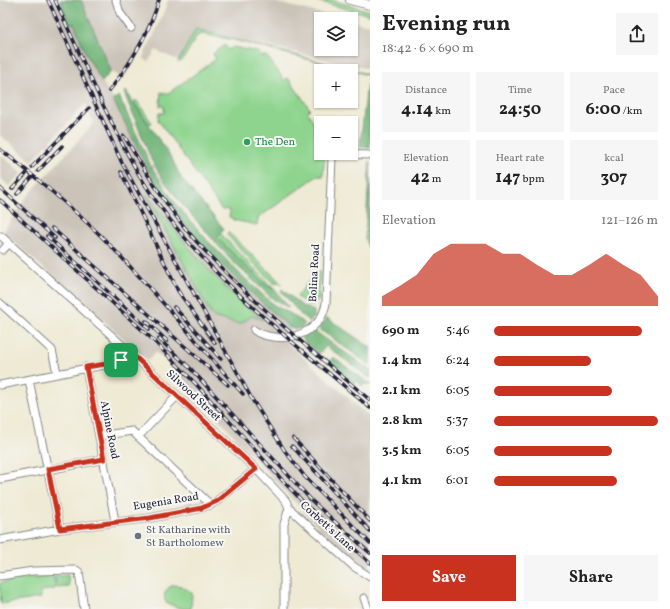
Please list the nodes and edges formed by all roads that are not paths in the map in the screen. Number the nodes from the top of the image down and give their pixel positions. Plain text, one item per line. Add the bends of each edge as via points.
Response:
1 (116, 0) edge
2 (350, 0) edge
3 (370, 5) edge
4 (132, 28) dead end
5 (370, 155) edge
6 (1, 236) dead end
7 (9, 243) junction
8 (3, 250) dead end
9 (0, 302) edge
10 (254, 330) dead end
11 (130, 352) junction
12 (86, 367) junction
13 (57, 373) junction
14 (30, 380) junction
15 (0, 385) edge
16 (177, 396) junction
17 (100, 436) junction
18 (138, 437) junction
19 (104, 459) junction
20 (48, 469) junction
21 (256, 469) junction
22 (0, 478) edge
23 (210, 505) junction
24 (289, 508) junction
25 (115, 521) junction
26 (60, 529) junction
27 (0, 540) edge
28 (0, 576) edge
29 (370, 577) edge
30 (364, 598) dead end
31 (84, 609) edge
32 (284, 609) edge
33 (368, 609) edge

1 - 4 street via 120,13
2 - 3 street
5 - 10 street, Bolina Road via 335,154 331,160 324,311 311,329 299,336 271,337
6 - 7 street, Silwood Street
7 - 8 street
7 - 11 street, Silwood Street
9 - 13 street via 52,350
11 - 12 street via 119,362
11 - 16 street, Silwood Street via 150,366
12 - 13 street
12 - 17 street, Alpine Road
13 - 14 street
14 - 15 street
14 - 20 street
16 - 18 street
16 - 21 street, Silwood Street
17 - 18 street via 128,430
17 - 19 street, Alpine Road
18 - 23 street
19 - 20 street
19 - 25 street, Alpine Road
20 - 22 street
20 - 26 street
21 - 23 street, Eugenia Road
21 - 24 street, Silwood Street via 286,501
23 - 25 street, Eugenia Road via 173,515
24 - 29 street, Corbett's Lane via 353,566
24 - 32 street via 284,524
25 - 26 street, Eugenia Road
26 - 27 street, Eugenia Road
28 - 31 street via 33,571 78,571
30 - 33 street

